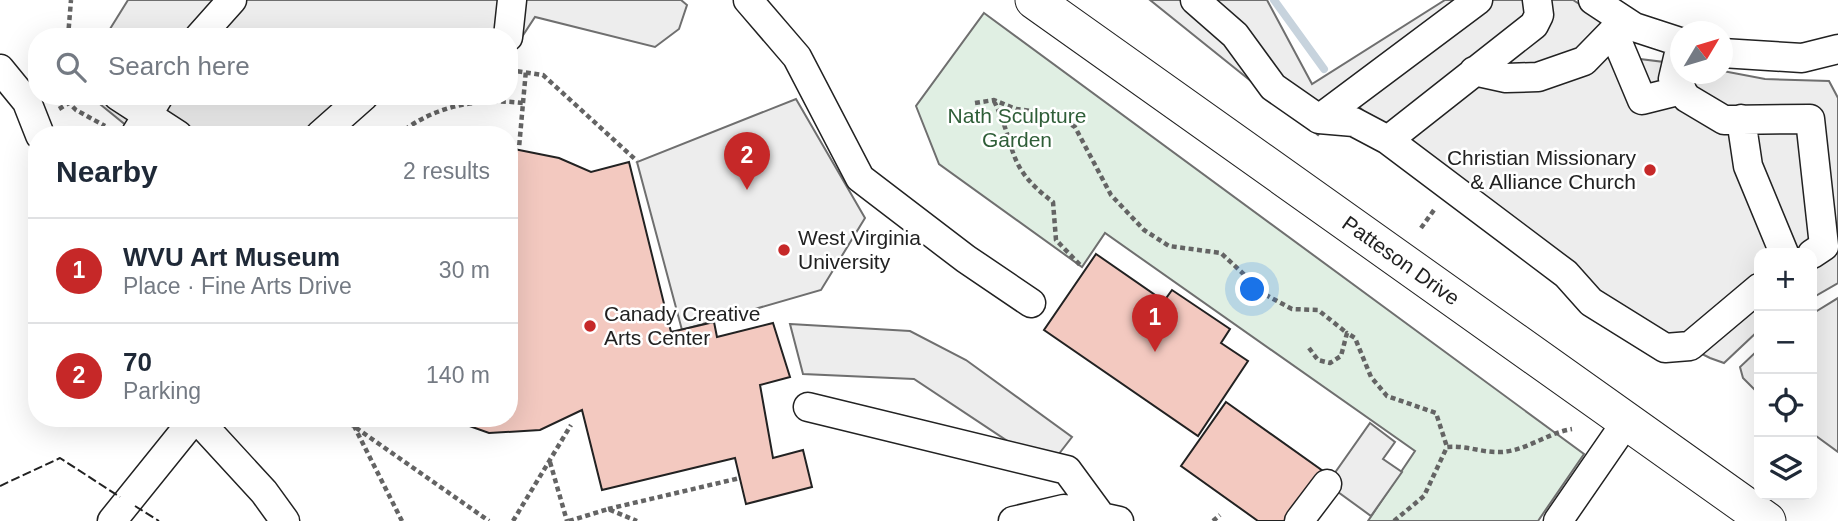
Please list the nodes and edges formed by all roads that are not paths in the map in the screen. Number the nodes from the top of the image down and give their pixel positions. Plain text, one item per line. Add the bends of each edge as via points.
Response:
1 (232, 0) edge
2 (512, 0) edge
3 (748, 0) edge
4 (1034, 0) edge
5 (1195, 0) edge
6 (1220, 0) edge
7 (1478, 0) edge
8 (1537, 0) edge
9 (1593, 0) edge
10 (1618, 26) junction
11 (208, 28) edge
12 (509, 28) edge
13 (1230, 31) junction
14 (1670, 38) edge
15 (1838, 49) edge
16 (1733, 54) edge
17 (0, 69) edge
18 (1474, 71) junction
19 (1677, 84) edge
20 (1682, 90) junction
21 (28, 105) edge
22 (28, 105) edge
23 (131, 105) edge
24 (354, 105) edge
25 (147, 116) edge
26 (1319, 119) junction
27 (1741, 119) junction
28 (36, 126) edge
29 (163, 126) edge
30 (330, 126) edge
31 (1388, 140) junction
32 (1782, 248) edge
33 (1817, 251) edge
34 (1754, 292) edge
35 (1031, 303) dead end
36 (808, 407) dead end
37 (1627, 421) junction
38 (189, 427) edge
39 (204, 427) edge
40 (1327, 484) dead end
41 (1109, 518) edge
42 (112, 521) edge
43 (285, 521) edge
44 (1013, 521) edge
45 (1299, 521) edge
46 (1558, 521) edge
47 (1768, 521) edge

1 - 11 street
2 - 12 street
3 - 35 street via 797,57 860,178
4 - 37 main road, Patteson Drive
5 - 13 street
6 - 13 street
7 - 26 street
8 - 18 street via 1539,15 1534,25
9 - 10 street
10 - 14 street
10 - 18 street via 1584,61 1538,77 1506,78
10 - 20 street via 1642,100
13 - 26 street via 1273,87
15 - 16 street via 1802,58
17 - 21 street
18 - 31 street
19 - 20 street
20 - 27 street via 1687,98 1724,120
22 - 28 street
23 - 25 street
24 - 30 street
25 - 29 street
26 - 31 street via 1354,122
27 - 32 street via 1748,166
27 - 33 street via 1810,119 1824,246
31 - 34 street via 1566,274 1591,302 1665,348 1690,346
36 - 41 street via 1067,470
37 - 46 street
37 - 47 main road, Patteson Drive
38 - 42 street
39 - 43 street
40 - 45 street
41 - 44 street via 1064,509

